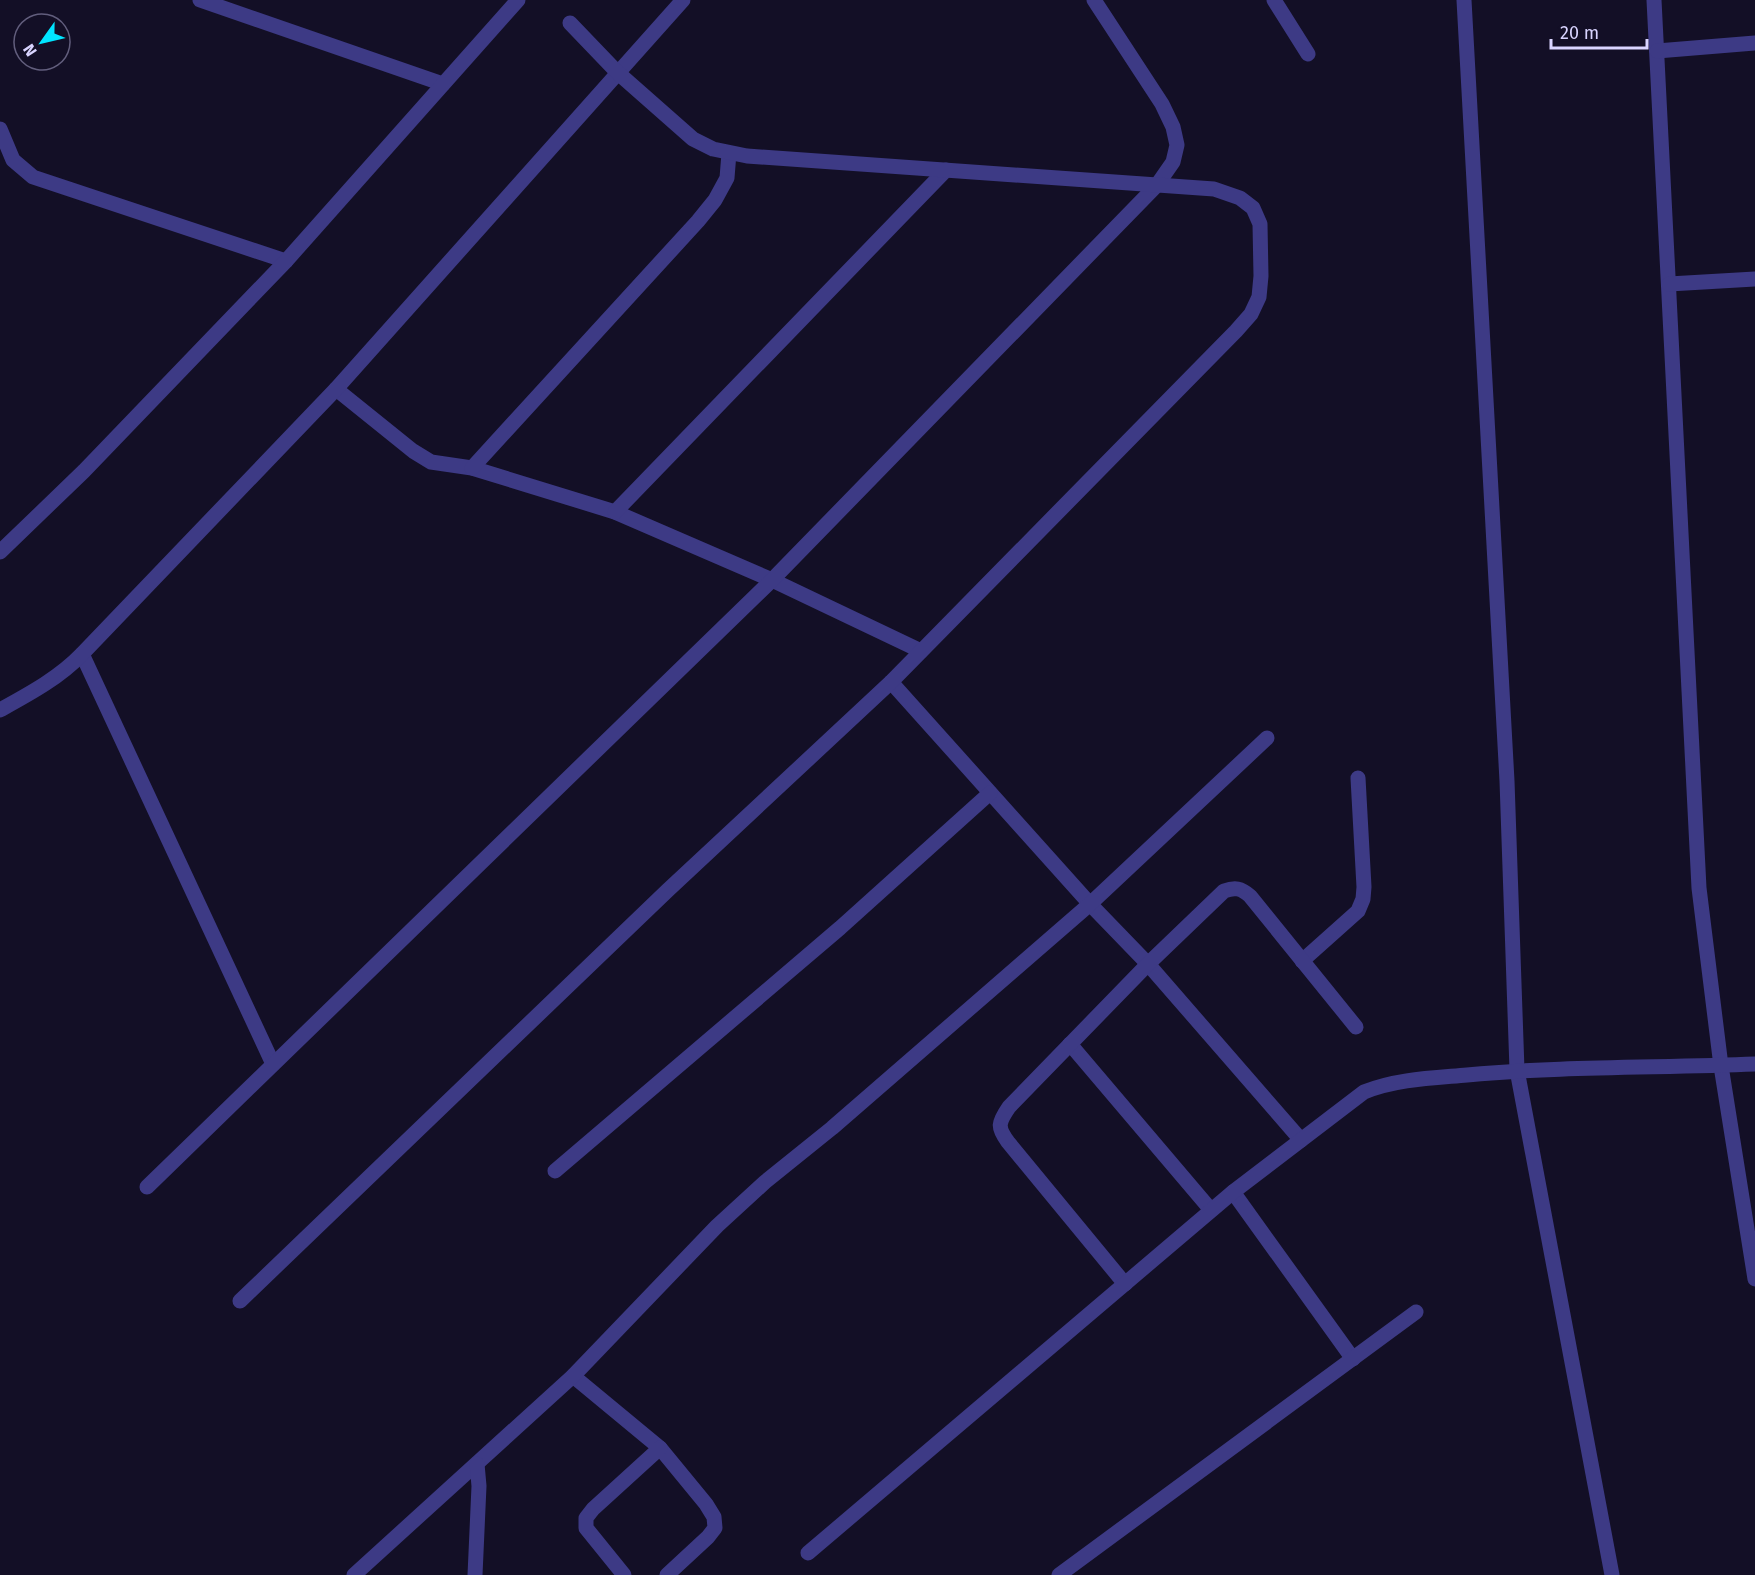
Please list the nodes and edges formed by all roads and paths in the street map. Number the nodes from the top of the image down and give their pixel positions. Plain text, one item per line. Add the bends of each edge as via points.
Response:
1 (200, 0) edge
2 (518, 0) edge
3 (683, 0) edge
4 (1094, 0) edge
5 (1274, 0) edge
6 (1464, 0) edge
7 (1654, 0) edge
8 (570, 23) dead end
9 (1755, 43) edge
10 (1657, 51) junction
11 (1308, 54) dead end
12 (617, 72) junction
13 (443, 84) junction
14 (0, 129) edge
15 (729, 153) junction
16 (946, 170) junction
17 (1157, 185) junction
18 (286, 261) junction
19 (1755, 279) edge
20 (1669, 284) junction
21 (336, 388) junction
22 (472, 468) junction
23 (615, 512) junction
24 (0, 550) edge
25 (772, 580) junction
26 (921, 651) junction
27 (82, 654) junction
28 (891, 682) junction
29 (0, 710) edge
30 (1267, 738) dead end
31 (1358, 778) dead end
32 (990, 792) junction
33 (1090, 904) junction
34 (1302, 961) junction
35 (1148, 964) junction
36 (1356, 1027) dead end
37 (1070, 1044) junction
38 (273, 1064) junction
39 (1755, 1064) edge
40 (1721, 1066) junction
41 (1517, 1070) junction
42 (1301, 1140) junction
43 (555, 1172) dead end
44 (147, 1187) dead end
45 (1233, 1192) junction
46 (1211, 1210) junction
47 (1755, 1279) edge
48 (1125, 1284) junction
49 (240, 1301) dead end
50 (1416, 1312) dead end
51 (1353, 1359) junction
52 (573, 1376) junction
53 (660, 1448) junction
54 (477, 1464) junction
55 (808, 1553) dead end
56 (354, 1575) edge
57 (475, 1575) edge
58 (624, 1575) edge
59 (667, 1575) edge
60 (1059, 1575) edge
61 (1612, 1575) edge

1 - 13 street
2 - 13 street
3 - 12 street
4 - 17 street via 1162,104 1173,128 1177,145 1173,162
5 - 11 street
6 - 41 street via 1507,781
7 - 10 street
8 - 12 street
9 - 10 street
10 - 20 street
12 - 15 street via 693,139
12 - 21 street
13 - 18 street
14 - 18 street via 13,160 33,177
15 - 16 street
15 - 22 street via 727,178 698,221
16 - 17 street
16 - 23 street
17 - 25 street
17 - 26 street via 1214,189 1240,198 1253,208 1260,224 1262,276 1251,314
18 - 24 street via 84,471
19 - 20 street
20 - 40 street via 1699,888
21 - 22 street via 413,452 431,462
21 - 27 street
22 - 23 street
23 - 25 street
25 - 26 street
25 - 38 street
26 - 28 street
27 - 29 street via 51,679
27 - 38 street
28 - 32 street
28 - 49 street
30 - 33 street
31 - 34 street via 1364,899 1358,910
32 - 33 street
32 - 43 street via 840,928
33 - 35 street
33 - 52 street via 717,1226
34 - 35 street via 1251,896 1233,888 1224,891
34 - 36 street
35 - 37 street
35 - 42 street
37 - 46 street
37 - 48 street via 1009,1107 1000,1120 1000,1131
38 - 44 street
39 - 40 street
40 - 41 street
40 - 47 street
41 - 42 street via 1381,1085 1364,1092
41 - 61 street
42 - 45 street
45 - 46 street
45 - 51 street
46 - 48 street
48 - 55 street
50 - 51 street
51 - 60 street
52 - 53 street
52 - 54 street
53 - 58 street via 586,1518 590,1534
53 - 59 street via 706,1504 715,1528
54 - 56 street
54 - 57 street

